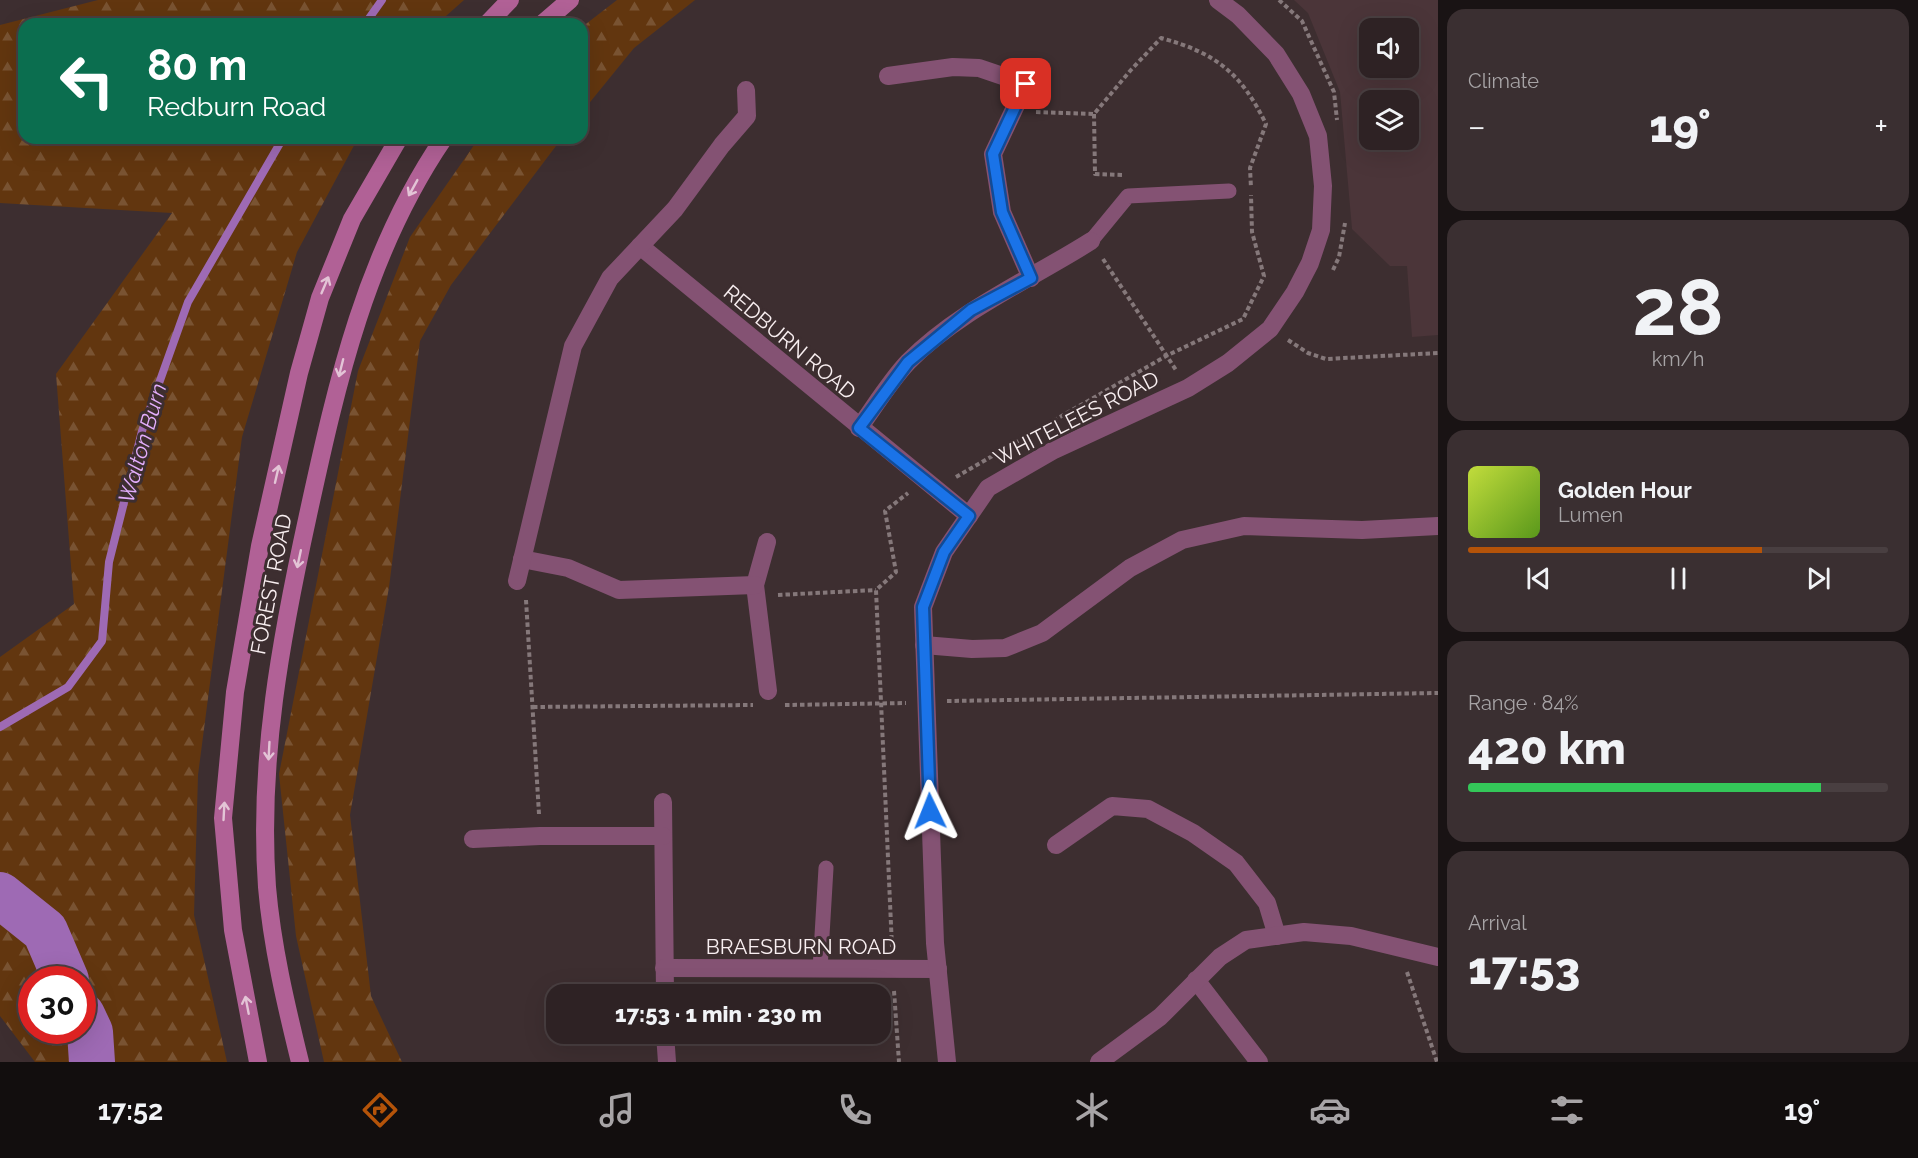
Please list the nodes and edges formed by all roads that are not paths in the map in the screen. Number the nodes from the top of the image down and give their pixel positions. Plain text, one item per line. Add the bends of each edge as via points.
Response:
1 (510, 0) edge
2 (570, 0) edge
3 (1218, 0) edge
4 (493, 18) edge
5 (549, 18) edge
6 (888, 76) dead end
7 (746, 90) dead end
8 (396, 144) edge
9 (440, 144) edge
10 (1229, 191) dead end
11 (1091, 241) joint
12 (640, 246) junction
13 (1031, 278) junction
14 (859, 428) junction
15 (969, 516) junction
16 (1438, 526) edge
17 (767, 542) dead end
18 (522, 559) junction
19 (517, 581) road end
20 (755, 585) junction
21 (924, 645) junction
22 (770, 701) road end
23 (663, 802) dead end
24 (663, 836) junction
25 (473, 839) dead end
26 (1056, 845) dead end
27 (826, 868) dead end
28 (1277, 936) junction
29 (1438, 957) edge
30 (664, 968) junction
31 (820, 969) junction
32 (938, 969) junction
33 (1196, 980) junction
34 (665, 984) edge
35 (666, 1044) edge
36 (258, 1062) edge
37 (300, 1062) edge
38 (667, 1062) edge
39 (947, 1062) edge
40 (1099, 1062) edge
41 (1259, 1062) edge

1 - 4 street
2 - 5 street
3 - 15 street, WHITELEES ROAD via 1276,54 1301,94 1318,136 1323,186 1321,230 1310,262 1270,329 1228,363 1188,388 1053,450 988,488
6 - 13 street via 953,67 979,68 1026,84 993,154 1002,212
7 - 12 street via 747,116 675,209
36 -> 8 street, FOREST ROAD via 233,930 223,818 235,692 261,546 299,373 320,298 352,219
9 -> 37 street, FOREST ROAD via 389,235 345,353 279,661 266,794 267,888
10 - 11 lane via 1128,196
11 - 13 street
12 - 14 street, REDBURN ROAD
12 - 18 street via 610,278 573,346
13 - 14 street via 971,310 908,362
14 - 15 street, REDBURN ROAD
15 - 21 street, WHITELEES ROAD via 944,552 923,607
16 - 21 street via 1362,530 1244,526 1182,540 1130,568 1042,633 1005,648
17 - 20 street
18 - 19 street
18 - 20 street via 568,568 619,590
20 - 22 street
21 - 32 street, WHITELEES ROAD
23 - 24 street
24 - 25 street
24 - 30 street
26 - 28 street via 1112,806 1148,808 1236,863 1267,903
27 - 31 lane
28 - 29 street via 1304,932 1352,936
28 - 33 street via 1246,940
30 - 31 street, BRAESBURN ROAD
30 - 34 street
31 - 32 street, BRAESBURN ROAD
32 - 39 street, WHITELEES ROAD
33 - 40 street via 1160,1017
33 - 41 street
35 - 38 street

